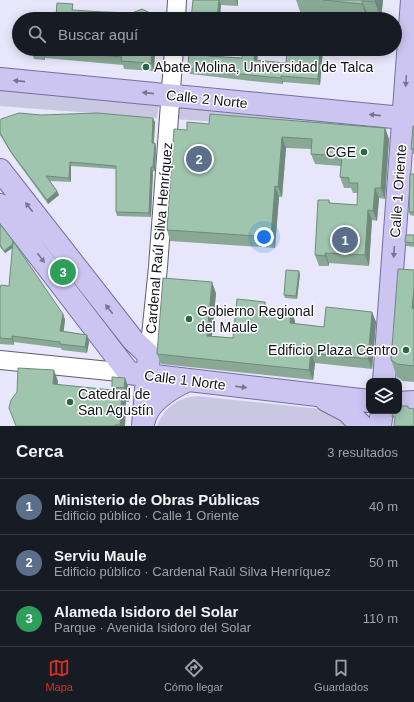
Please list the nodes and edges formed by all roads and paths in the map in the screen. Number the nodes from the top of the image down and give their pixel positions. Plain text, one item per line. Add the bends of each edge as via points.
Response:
1 (177, 0) edge
2 (412, 0) edge
3 (176, 12) edge
4 (173, 56) edge
5 (0, 79) edge
6 (170, 96) junction
7 (409, 119) edge
8 (0, 170) edge
9 (0, 204) edge
10 (0, 360) edge
11 (142, 368) junction
12 (384, 378) edge
13 (188, 380) junction
14 (318, 396) junction
15 (366, 402) edge
16 (414, 402) edge
17 (402, 403) edge
18 (382, 414) edge
19 (143, 424) edge
20 (362, 426) edge
21 (380, 426) edge

1 - 3 street
2 -> 7 main road, Calle 1 Oriente
4 - 6 street, Cardenal Raúl Silva Henríquez
6 -> 5 main road, Calle 2 Norte
7 -> 6 main road, Calle 2 Norte
6 - 11 street, Cardenal Raúl Silva Henríquez via 158,267
7 -> 12 main road, Calle 1 Oriente
11 -> 8 main road via 133,340
9 -> 11 main road
10 - 11 street, Calle 1 Norte
11 - 13 main road, Calle 1 Norte
11 - 19 main road, Cardenal Raúl Silva Henríquez
13 -> 14 main road, Calle 1 Norte
13 - 19 main road via 160,397 146,414
14 - 15 main road, Calle 1 Norte
14 - 20 main road via 346,411
16 - 17 main road
18 - 21 main road

